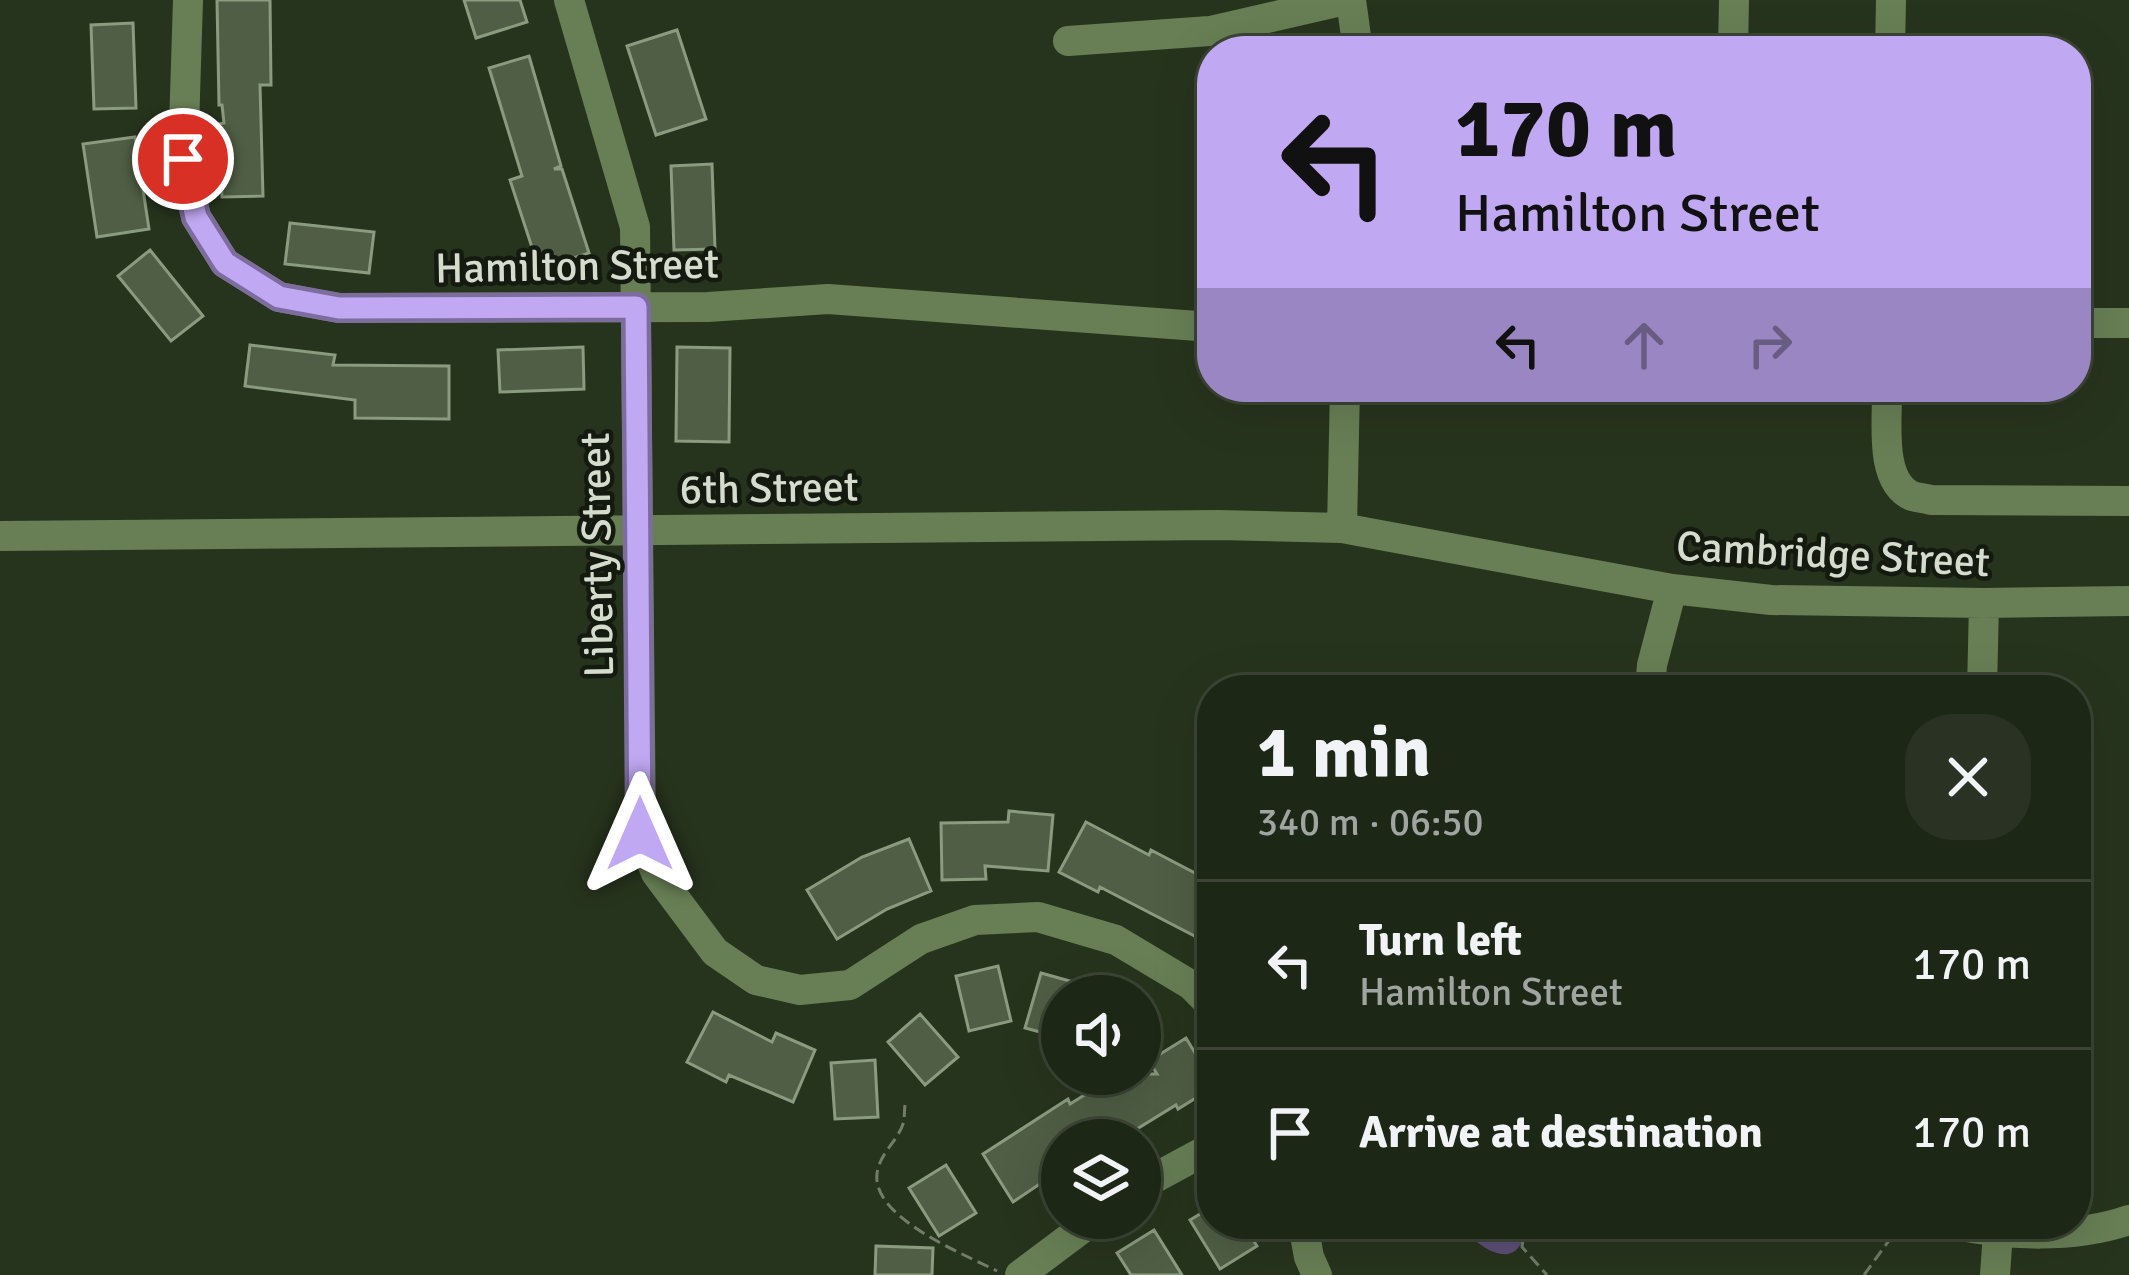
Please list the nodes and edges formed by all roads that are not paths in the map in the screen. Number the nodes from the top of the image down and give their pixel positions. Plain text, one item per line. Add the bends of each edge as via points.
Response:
1 (188, 0) edge
2 (569, 0) edge
3 (1349, 0) edge
4 (1734, 0) edge
5 (1891, 0) edge
6 (1355, 36) edge
7 (1733, 36) edge
8 (1890, 36) edge
9 (1067, 40) dead end
10 (636, 307) junction
11 (2091, 323) edge
12 (2129, 323) edge
13 (1197, 326) edge
14 (1345, 402) edge
15 (1887, 402) edge
16 (2129, 501) edge
17 (1342, 528) junction
18 (638, 531) junction
19 (0, 536) edge
20 (1536, 563) joint
21 (1672, 590) junction
22 (2129, 601) edge
23 (1984, 603) junction
24 (1651, 675) edge
25 (1982, 675) edge
26 (1197, 991) edge
27 (1197, 1155) edge
28 (1161, 1175) edge
29 (2129, 1220) edge
30 (2091, 1230) edge
31 (1068, 1239) edge
32 (1306, 1239) edge
33 (1997, 1239) edge
34 (1020, 1275) edge
35 (1317, 1275) edge
36 (1994, 1275) edge

1 - 10 street, Hamilton Street via 183,159 196,217 225,263 279,297 339,308
2 - 10 street, Liberty Street via 635,227
3 - 6 street
3 - 9 street via 1210,31
4 - 7 street
5 - 8 street
10 - 13 street, Hamilton Street via 828,299
10 - 18 street, Liberty Street
11 - 12 street
14 - 17 street
15 - 16 street via 1892,478 1912,496
17 - 18 street, 6th Street
17 - 20 street, 6th Street
18 - 19 street, 6th Street
18 - 26 street, Liberty Street via 640,834 656,873 716,952 756,980 855,994 921,939 975,920 1038,917 1116,940
20 - 21 street, Cambridge Street
21 - 23 street, Cambridge Street
21 - 24 street
22 - 23 street, Cambridge Street
23 - 25 street
27 - 28 street
29 - 30 street
31 - 34 street
32 - 35 street
33 - 36 street

